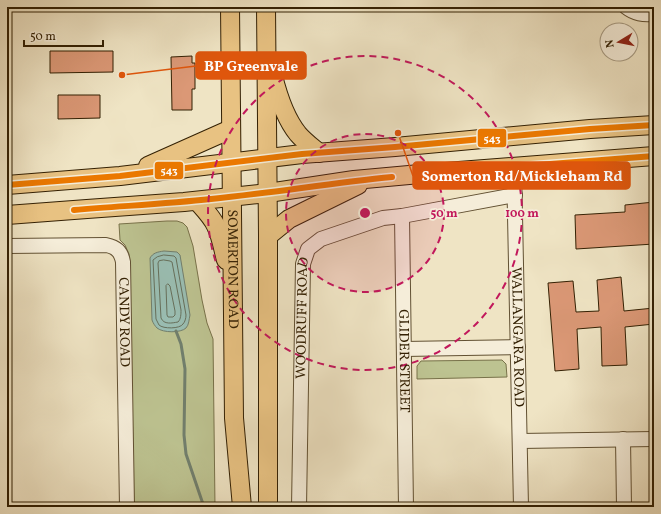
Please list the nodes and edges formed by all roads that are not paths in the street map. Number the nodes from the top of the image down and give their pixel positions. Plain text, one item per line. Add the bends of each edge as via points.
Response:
1 (230, 7) edge
2 (266, 7) edge
3 (626, 7) edge
4 (654, 14) edge
5 (266, 48) junction
6 (654, 125) edge
7 (231, 129) junction
8 (319, 153) junction
9 (654, 156) edge
10 (267, 158) junction
11 (232, 162) junction
12 (514, 166) junction
13 (120, 176) junction
14 (372, 178) junction
15 (7, 185) edge
16 (268, 192) junction
17 (515, 195) junction
18 (232, 197) junction
19 (197, 201) junction
20 (7, 215) edge
21 (402, 216) junction
22 (268, 236) junction
23 (7, 246) edge
24 (233, 290) junction
25 (518, 347) junction
26 (404, 348) junction
27 (623, 439) junction
28 (654, 439) edge
29 (520, 441) junction
30 (127, 507) edge
31 (242, 507) edge
32 (268, 507) edge
33 (299, 507) edge
34 (406, 507) edge
35 (521, 507) edge
36 (624, 507) edge

1 - 7 main road, SOMERTON ROAD
2 - 5 main road
3 - 4 street via 641,14
5 - 8 main road via 277,94 289,120 298,134
5 - 10 main road
6 - 8 main road
7 - 11 main road, SOMERTON ROAD
7 - 13 main road via 154,164
8 - 10 main road
9 - 12 main road
10 - 11 main road
10 - 16 main road
11 - 13 main road
11 - 18 main road, SOMERTON ROAD
12 - 14 main road
12 - 17 street, WALLANGARA ROAD
13 - 15 main road
14 - 16 main road
14 - 22 main road via 289,219
16 - 18 main road
16 - 22 main road
17 - 21 street, WOODRUFF ROAD
17 - 25 street, WALLANGARA ROAD
18 - 19 main road
18 - 24 main road, SOMERTON ROAD
19 - 20 main road
19 - 24 main road via 216,226
21 - 26 street, GLIDER STREET
21 - 33 street, WOODRUFF ROAD via 383,218 321,239 308,249 303,264
22 - 32 main road
23 - 30 street, CANDY ROAD via 106,245 114,247 122,257
24 - 31 main road, SOMERTON ROAD via 234,418
25 - 26 street
25 - 29 street, WALLANGARA ROAD
26 - 34 street, GLIDER STREET
27 - 28 street
27 - 29 street
27 - 36 street
29 - 35 street, WALLANGARA ROAD

